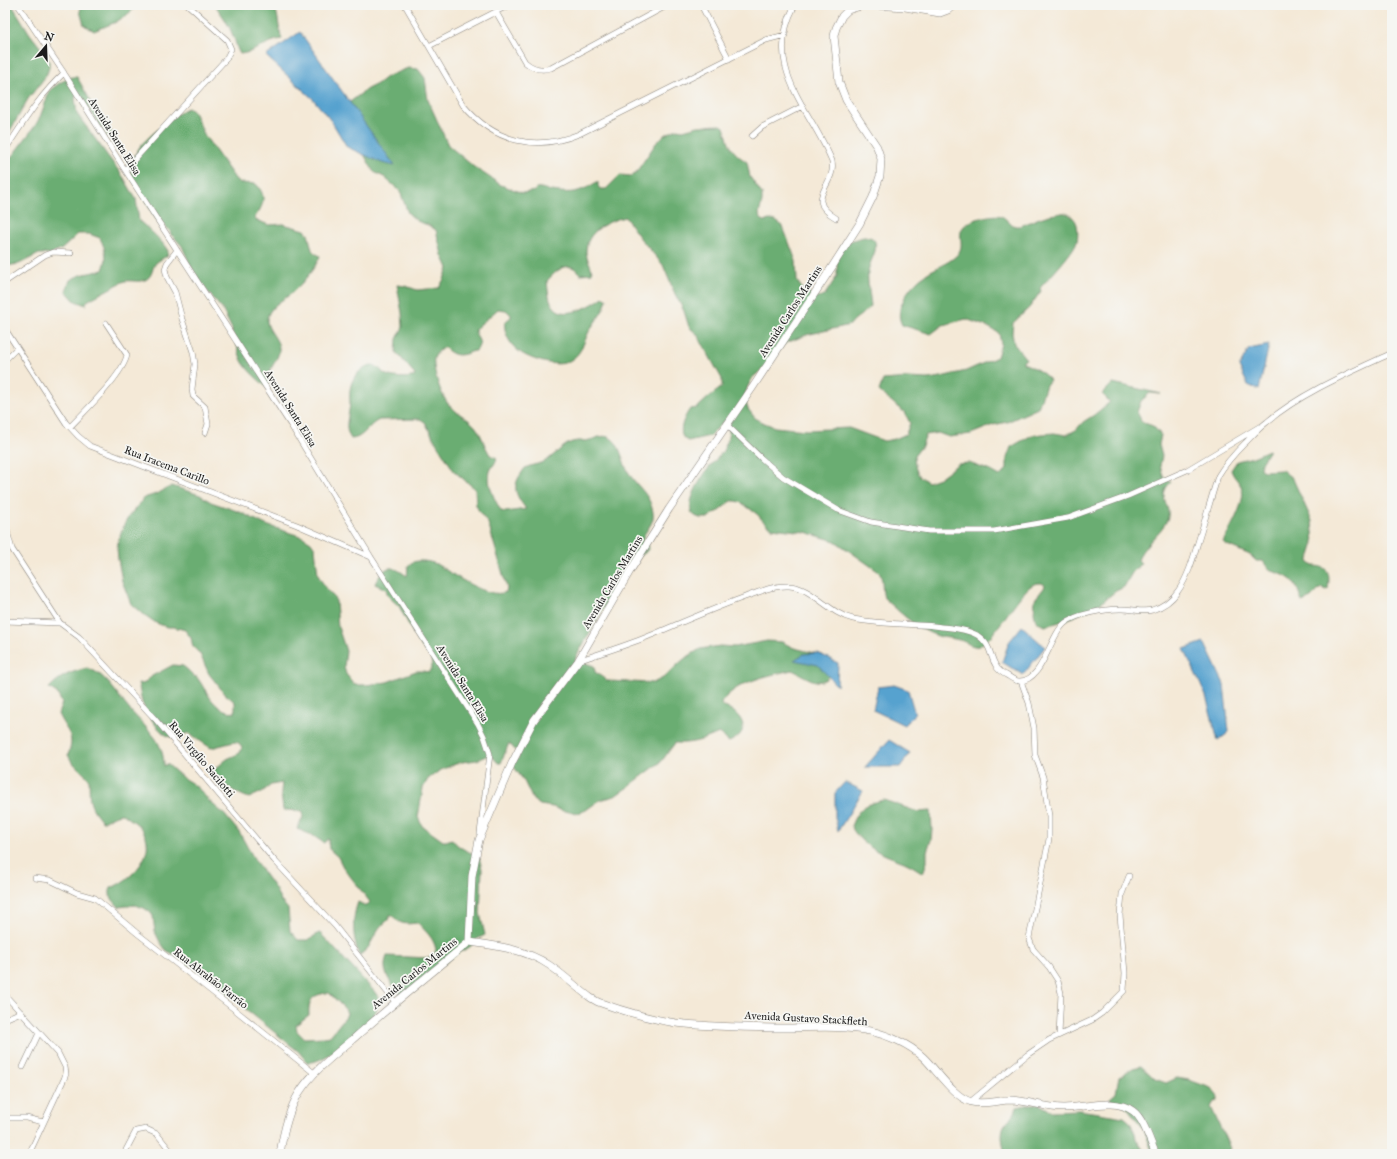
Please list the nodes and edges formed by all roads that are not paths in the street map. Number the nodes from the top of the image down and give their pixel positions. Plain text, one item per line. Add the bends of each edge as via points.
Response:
1 (18, 5) edge
2 (188, 5) edge
3 (405, 5) edge
4 (509, 5) edge
5 (668, 5) edge
6 (701, 5) edge
7 (864, 5) edge
8 (874, 5) edge
9 (954, 5) edge
10 (794, 6) edge
11 (496, 12) junction
12 (785, 35) junction
13 (429, 46) junction
14 (729, 59) junction
15 (64, 73) junction
16 (803, 106) junction
17 (752, 136) dead end
18 (5, 150) edge
19 (125, 170) junction
20 (836, 218) dead end
21 (177, 250) junction
22 (71, 253) dead end
23 (5, 282) edge
24 (106, 323) dead end
25 (5, 329) edge
26 (16, 348) junction
27 (1392, 353) edge
28 (5, 360) edge
29 (1267, 422) junction
30 (727, 425) junction
31 (70, 428) junction
32 (205, 433) dead end
33 (5, 524) edge
34 (371, 557) junction
35 (5, 621) edge
36 (60, 623) junction
37 (578, 661) junction
38 (1021, 681) junction
39 (479, 840) junction
40 (1129, 876) dead end
41 (35, 878) dead end
42 (469, 942) junction
43 (5, 995) edge
44 (395, 1002) junction
45 (21, 1012) junction
46 (5, 1019) edge
47 (39, 1033) junction
48 (1060, 1035) junction
49 (23, 1067) dead end
50 (314, 1073) junction
51 (970, 1102) junction
52 (5, 1118) edge
53 (43, 1122) junction
54 (126, 1150) dead end
55 (29, 1154) edge
56 (173, 1154) edge
57 (280, 1154) edge
58 (1156, 1154) edge

1 - 15 street, Avenida Santa Elisa
2 - 19 street via 227,40 231,49 226,59
3 - 13 street
4 - 11 street
5 - 11 street via 543,70 525,62
6 - 14 street
7 - 30 street, Avenida Carlos Martins via 848,10 839,20 834,36 839,82 846,100 877,147 881,159 878,184 860,223
8 - 9 street via 940,12
10 - 12 street
11 - 13 street
12 - 14 street via 766,40
12 - 16 street via 784,55 787,74
13 - 14 street via 463,105 476,118 498,134 534,143 553,142 579,134
15 - 18 street via 50,86
15 - 19 street, Avenida Santa Elisa
16 - 17 street via 762,127
16 - 20 street via 832,161 832,172 820,201 827,212
19 - 21 street, Avenida Santa Elisa
21 - 32 street via 165,269 194,352 192,389 193,396 205,407 208,424
21 - 34 street, Avenida Santa Elisa via 290,424
22 - 23 street via 53,252 45,255
24 - 31 street via 127,355 126,360
25 - 26 street, Rua Iracema Carillo
26 - 28 street
26 - 31 street, Rua Iracema Carillo
27 - 29 street via 1305,396
29 - 30 street via 1187,470 1128,496 1068,518 994,531 929,531 870,522 838,510 783,477
29 - 38 street via 1222,468 1190,567 1173,597 1161,607 1150,611 1114,609 1069,620 1054,637 1036,673
30 - 37 street, Avenida Carlos Martins via 669,509
31 - 34 street, Rua Iracema Carillo via 95,448 297,525
33 - 36 street, Rua Virgílio Sacilotti via 12,548
34 - 39 street, Avenida Santa Elisa via 478,724 486,742 490,761
35 - 36 street
36 - 44 street, Rua Virgílio Sacilotti via 79,637 155,719 274,860 335,926
37 - 38 street via 644,638 736,600 787,586 801,588 844,617 952,628 977,635 989,647 997,668 1011,678
37 - 39 street, Avenida Carlos Martins via 534,720 512,763
38 - 48 street via 1029,703 1034,728 1035,755 1043,777 1049,816 1049,839 1029,938 1033,949 1058,981 1061,993
39 - 42 street, Avenida Carlos Martins via 472,876
40 - 48 street via 1122,894 1120,915 1124,991 1092,1020
41 - 50 street, Rua Abrahão Farrão via 50,880 77,893 96,898
42 - 44 street, Avenida Carlos Martins
42 - 51 street, Avenida Gustavo Stackfleth via 519,951 549,966 598,1002 660,1020 676,1023 870,1031 888,1037 921,1055 962,1098
43 - 45 street
44 - 50 street, Avenida Carlos Martins
45 - 46 street
45 - 47 street
47 - 49 street
47 - 53 street via 58,1053 66,1074
48 - 51 street via 1027,1055
50 - 57 street, Avenida Carlos Martins via 294,1102
51 - 58 street via 1013,1100 1050,1108 1120,1104 1135,1112 1141,1120
52 - 53 street via 26,1118
53 - 55 street
54 - 56 street via 136,1131 146,1128 157,1134

